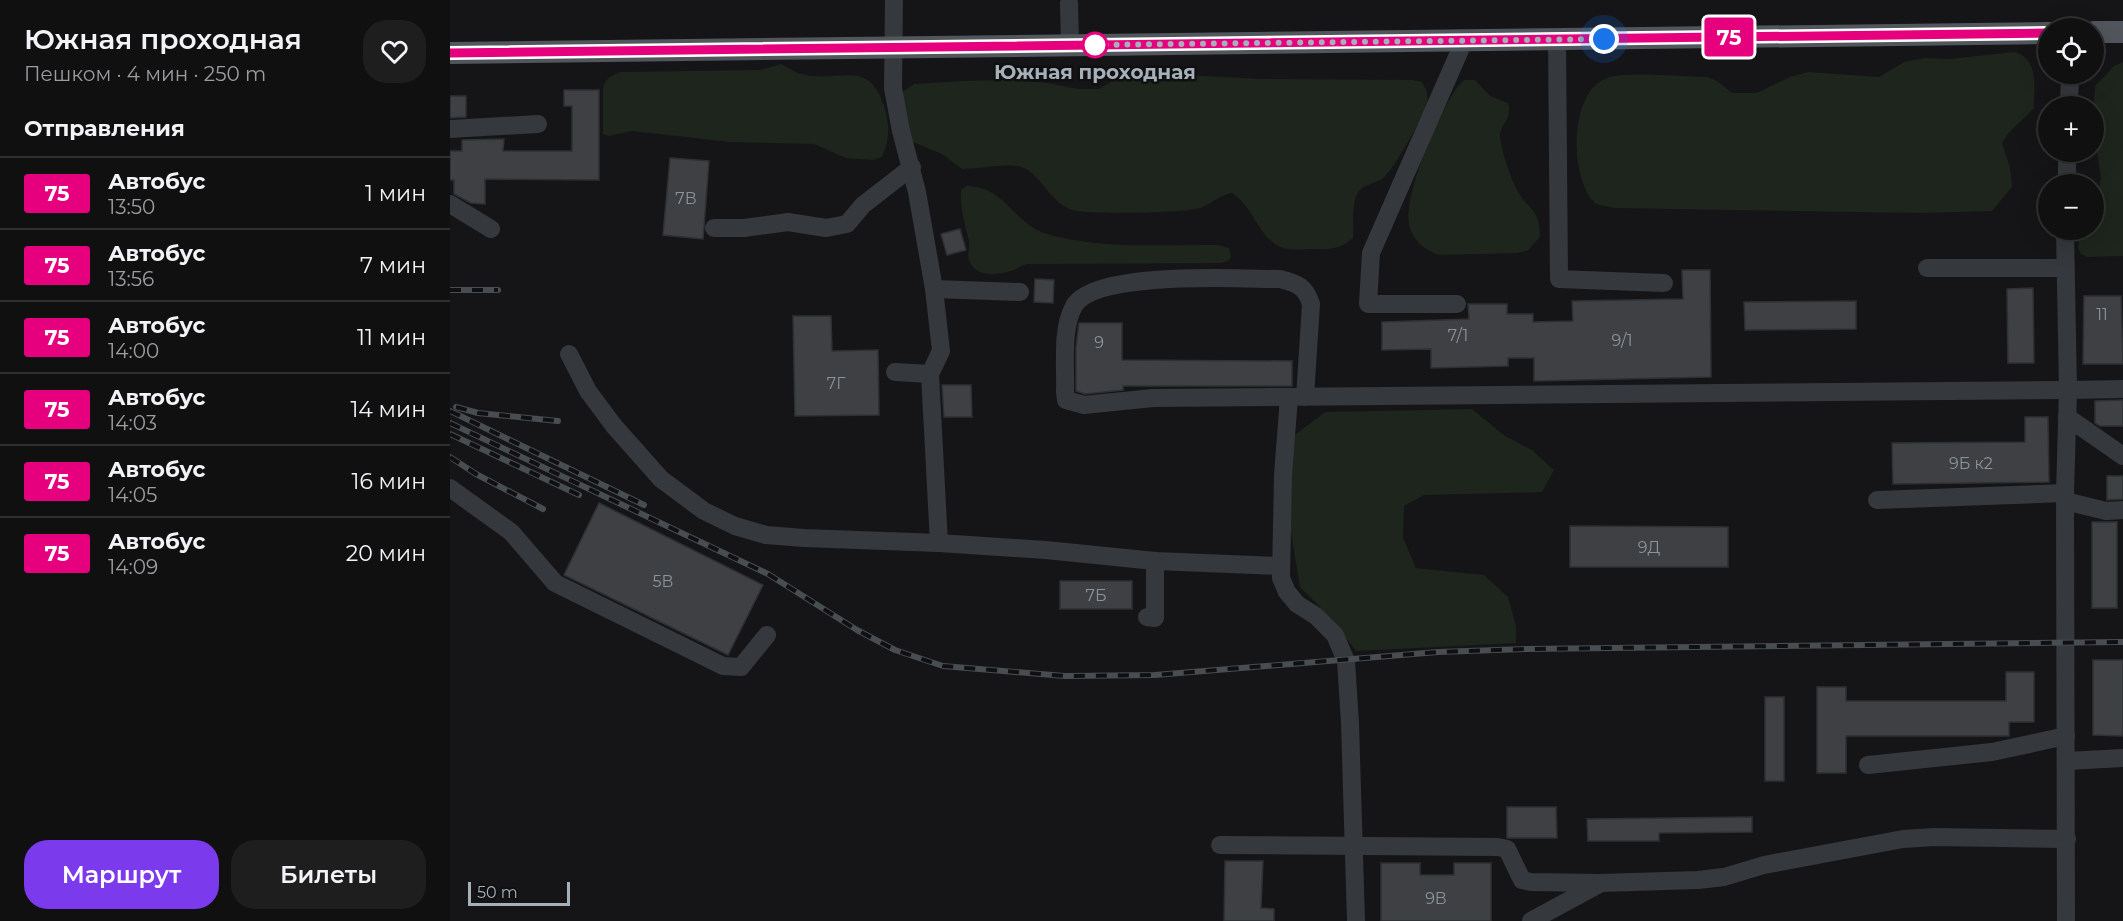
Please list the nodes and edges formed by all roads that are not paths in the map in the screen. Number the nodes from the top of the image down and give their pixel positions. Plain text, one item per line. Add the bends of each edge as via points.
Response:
1 (894, 0) edge
2 (1069, 3) dead end
3 (2104, 32) edge
4 (2123, 32) edge
5 (2038, 33) edge
6 (1557, 40) junction
7 (1464, 41) junction
8 (1070, 46) junction
9 (894, 48) junction
10 (450, 53) edge
11 (538, 124) dead end
12 (450, 129) edge
13 (912, 167) junction
14 (450, 204) edge
15 (714, 228) dead end
16 (491, 229) dead end
17 (2065, 240) edge
18 (1927, 268) dead end
19 (2064, 268) junction
20 (1664, 283) dead end
21 (934, 289) junction
22 (1020, 292) dead end
23 (1457, 304) dead end
24 (569, 354) dead end
25 (895, 372) dead end
26 (930, 374) junction
27 (2123, 389) edge
28 (2068, 390) junction
29 (1297, 397) junction
30 (2067, 417) junction
31 (2123, 456) edge
32 (450, 488) edge
33 (2065, 497) junction
34 (1877, 500) dead end
35 (2123, 510) edge
36 (939, 543) junction
37 (1155, 561) junction
38 (1281, 566) junction
39 (1147, 617) dead end
40 (767, 635) dead end
41 (2066, 736) junction
42 (2123, 758) edge
43 (2067, 761) junction
44 (1868, 765) dead end
45 (2067, 839) junction
46 (1220, 845) dead end
47 (1353, 845) junction
48 (1601, 883) junction
49 (1356, 921) edge
50 (1531, 921) edge
51 (2066, 921) edge

1 - 9 lane
2 - 8 lane
3 - 4 main road
5 - 6 main road
6 - 7 main road
6 - 20 lane via 1559,279
7 - 8 main road
7 - 23 lane via 1371,253 1368,304
8 - 9 main road
9 - 10 main road
9 - 13 lane via 893,88
11 - 12 lane
13 - 15 lane via 863,205 847,224 826,228 788,222
13 - 21 lane
14 - 16 lane
17 - 19 lane
18 - 19 lane
19 - 28 lane
21 - 22 lane
21 - 26 lane via 941,351
24 - 36 lane via 588,391 614,426 661,479 704,511 766,535
25 - 26 lane
26 - 36 lane
27 - 28 lane
28 - 29 lane
28 - 30 lane
29 - 29 lane via 1311,304 1307,291 1295,282 1144,280 1081,295 1073,307 1066,341 1065,392 1066,400 1072,403
29 - 38 lane via 1283,475
30 - 31 lane
30 - 33 lane
32 - 40 lane via 511,532 555,583 723,666 741,667
33 - 34 lane
33 - 35 lane via 2106,511
33 - 41 lane
36 - 37 lane
37 - 38 lane
37 - 39 lane via 1155,618
38 - 47 lane via 1287,592 1335,635 1346,661
41 - 43 lane
41 - 44 lane via 1992,752
42 - 43 lane
43 - 45 lane
45 - 48 lane via 1902,839 1764,865 1724,877
45 - 51 lane
46 - 47 lane
47 - 48 lane via 1498,847 1507,849 1522,880
47 - 49 lane
48 - 50 lane

